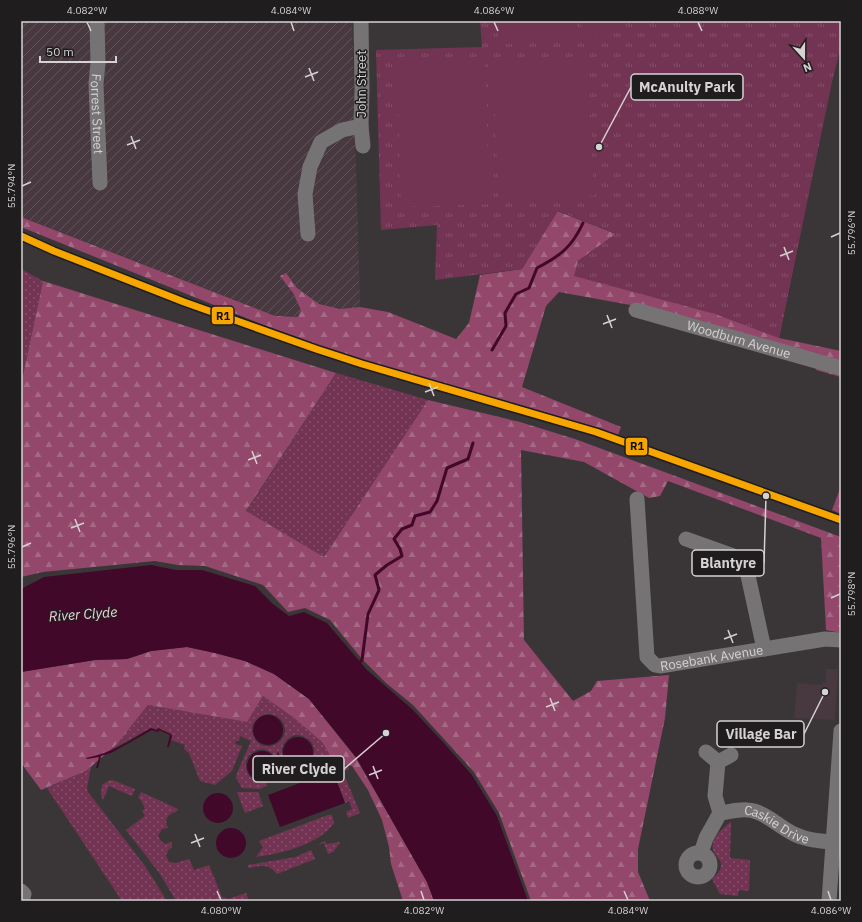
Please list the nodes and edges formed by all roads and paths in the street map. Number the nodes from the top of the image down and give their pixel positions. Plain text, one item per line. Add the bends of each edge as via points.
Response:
1 (97, 21) edge
2 (361, 21) edge
3 (361, 126) junction
4 (363, 146) dead end
5 (100, 184) dead end
6 (308, 234) dead end
7 (636, 310) dead end
8 (841, 368) edge
9 (637, 499) dead end
10 (686, 539) dead end
11 (841, 640) edge
12 (764, 649) junction
13 (841, 731) edge
14 (706, 752) dead end
15 (731, 755) dead end
16 (718, 762) junction
17 (839, 787) edge
18 (720, 813) junction
19 (833, 842) junction
20 (701, 853) dead end
21 (833, 895) edge

1 - 5 street, Forrest Street via 96,84
2 - 3 street, John Street
3 - 4 street, John Street
3 - 6 street via 342,130 321,142 310,167 305,194
7 - 8 street, Woodburn Avenue
9 - 12 street, Rosebank Avenue via 647,657 655,665 660,666
10 - 12 street via 731,555 744,566
11 - 12 street, Rosebank Avenue via 825,639
13 - 17 street
14 - 16 street
15 - 16 street
16 - 18 street via 716,796
17 - 19 street
18 - 19 street, Caskie Drive via 748,810 794,834
18 - 20 street
19 - 21 street

